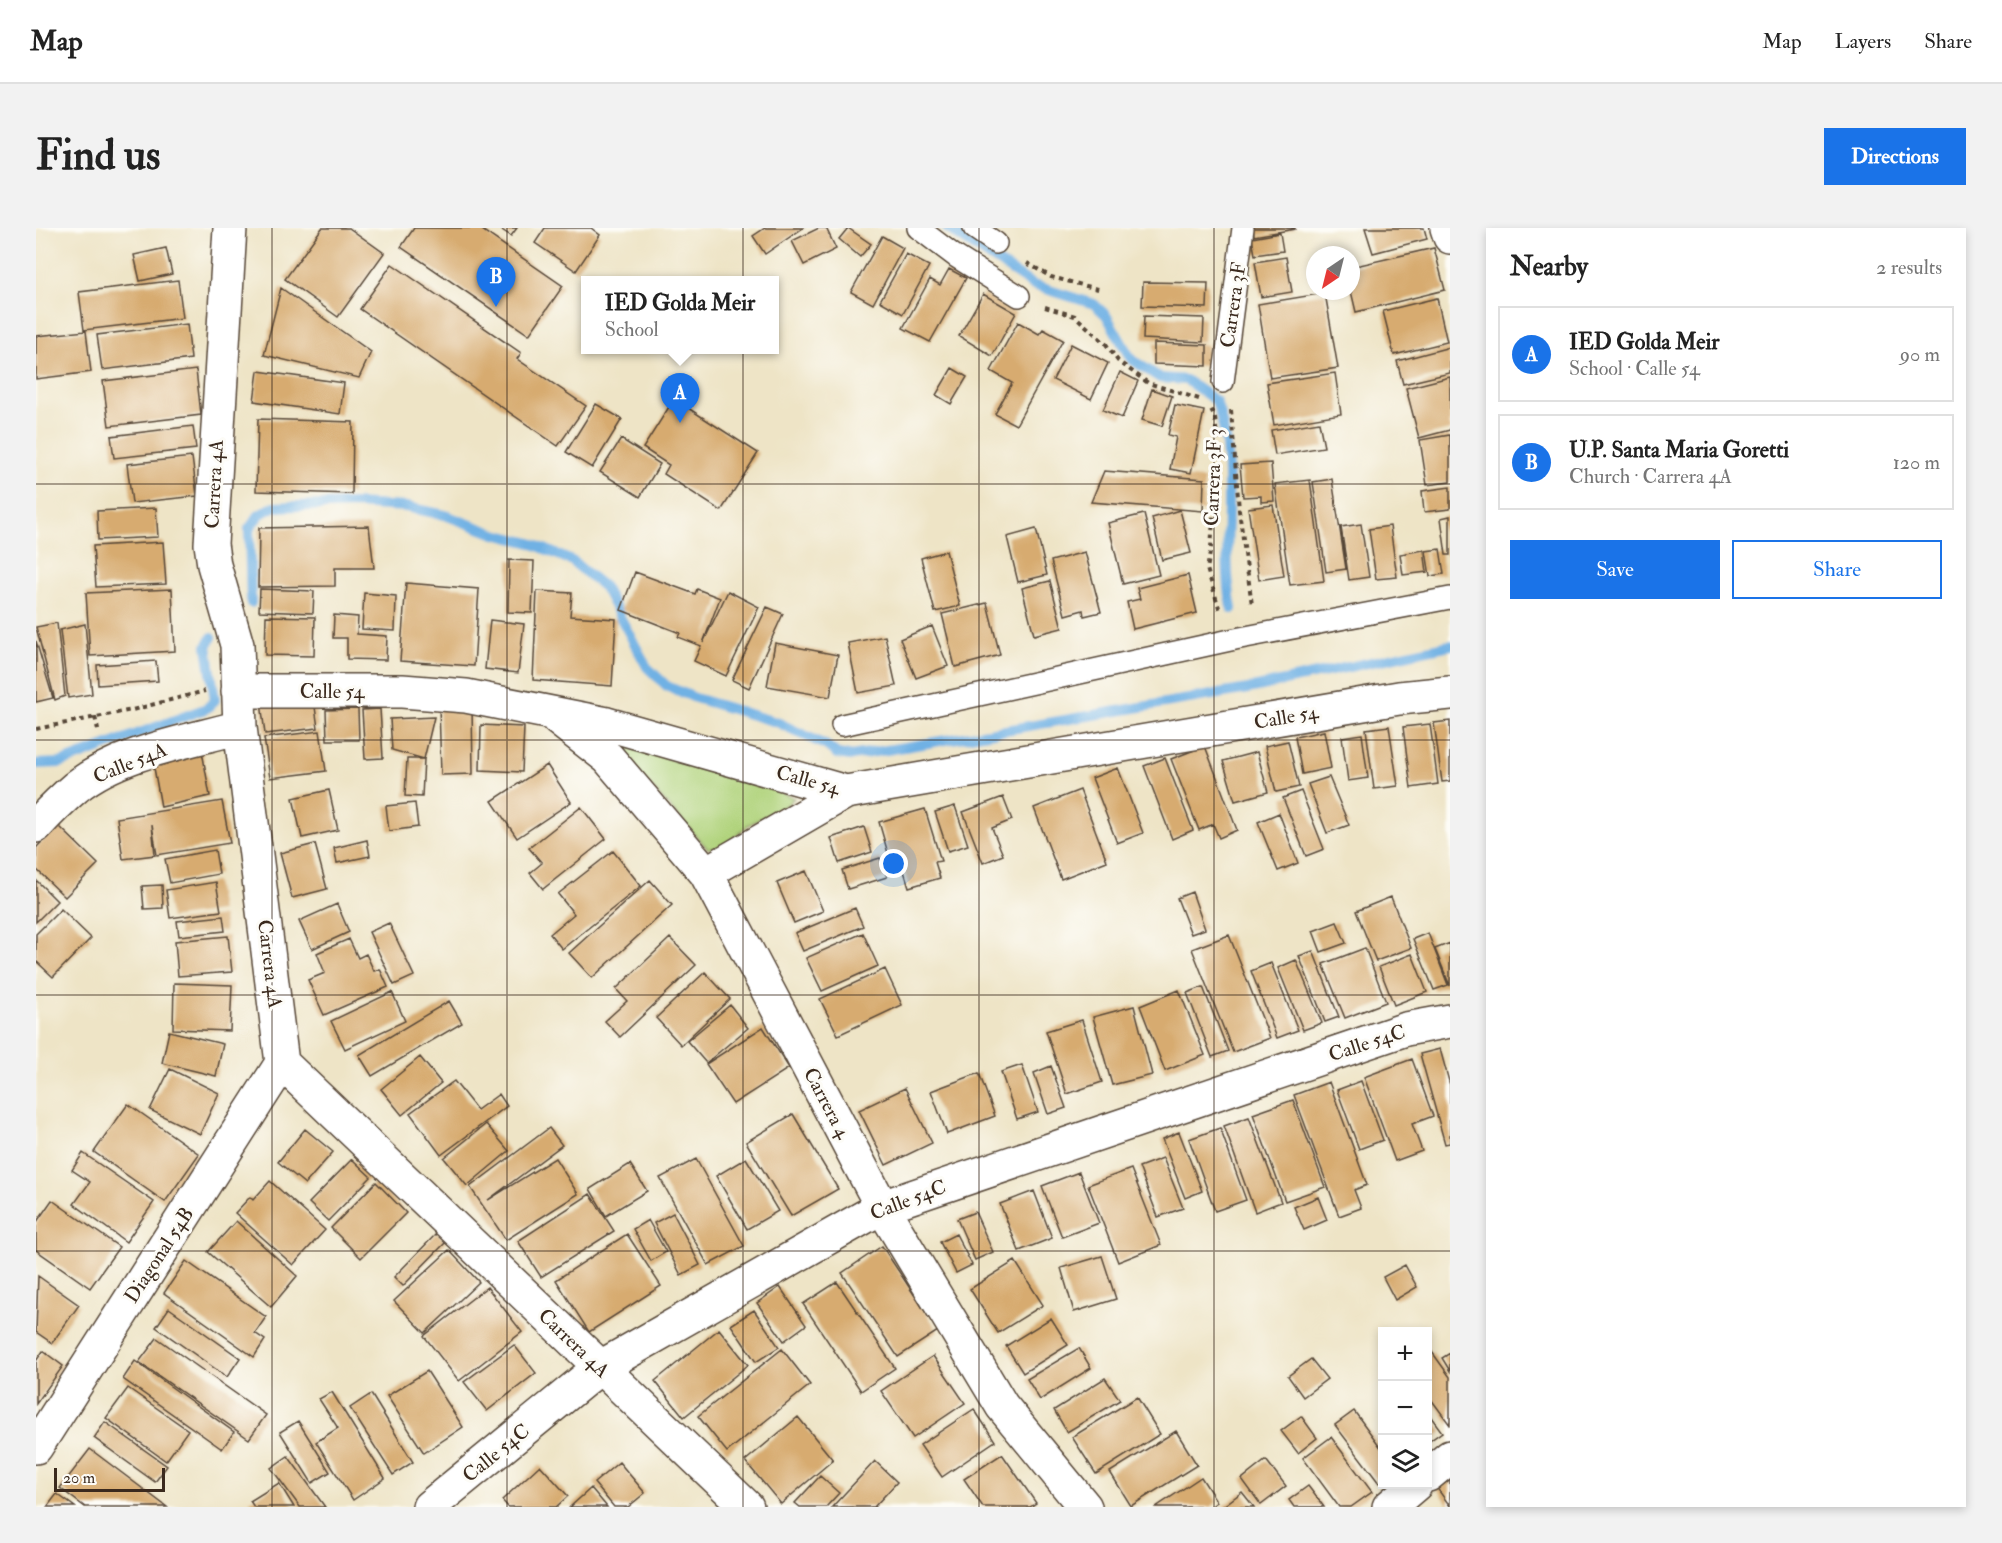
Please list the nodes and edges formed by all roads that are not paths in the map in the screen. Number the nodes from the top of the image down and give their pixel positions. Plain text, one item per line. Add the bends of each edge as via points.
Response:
1 (230, 228) edge
2 (918, 228) edge
3 (974, 228) edge
4 (1243, 228) edge
5 (1447, 228) edge
6 (1450, 237) edge
7 (996, 243) road end
8 (1019, 296) road end
9 (1223, 382) road end
10 (1450, 598) edge
11 (223, 691) junction
12 (1450, 693) edge
13 (553, 715) junction
14 (842, 725) dead end
15 (240, 727) junction
16 (846, 792) junction
17 (36, 826) edge
18 (706, 873) junction
19 (1450, 1021) edge
20 (282, 1063) junction
21 (882, 1207) junction
22 (599, 1368) junction
23 (36, 1447) edge
24 (1450, 1456) edge
25 (1432, 1472) edge
26 (1411, 1489) edge
27 (429, 1507) edge
28 (747, 1507) edge
29 (1085, 1507) edge
30 (1389, 1507) edge

1 - 11 street, Carrera 4A via 212,543 214,565 237,645
2 - 8 lane
3 - 7 lane
4 - 9 lane, Carrera 3F
5 - 6 street
10 - 14 lane via 1229,641
11 - 13 street, Calle 54 via 402,691 466,696
11 - 15 street, Carrera 4A
12 - 16 street, Calle 54 via 1399,698
13 - 16 street, Calle 54 via 607,724
13 - 18 street, Carrera 4 via 608,758
15 - 17 street, Calle 54A via 105,769 77,786
15 - 20 street, Carrera 4A
16 - 18 street
18 - 21 street, Carrera 4
19 - 21 street, Calle 54C via 1406,1029
20 - 22 street, Carrera 4A
20 - 23 street, Diagonal 54B
21 - 22 street, Calle 54C
21 - 29 street, Carrera 4 via 1002,1406
22 - 27 street, Calle 54C
22 - 28 street, Carrera 4A
24 - 25 street
26 - 30 street

